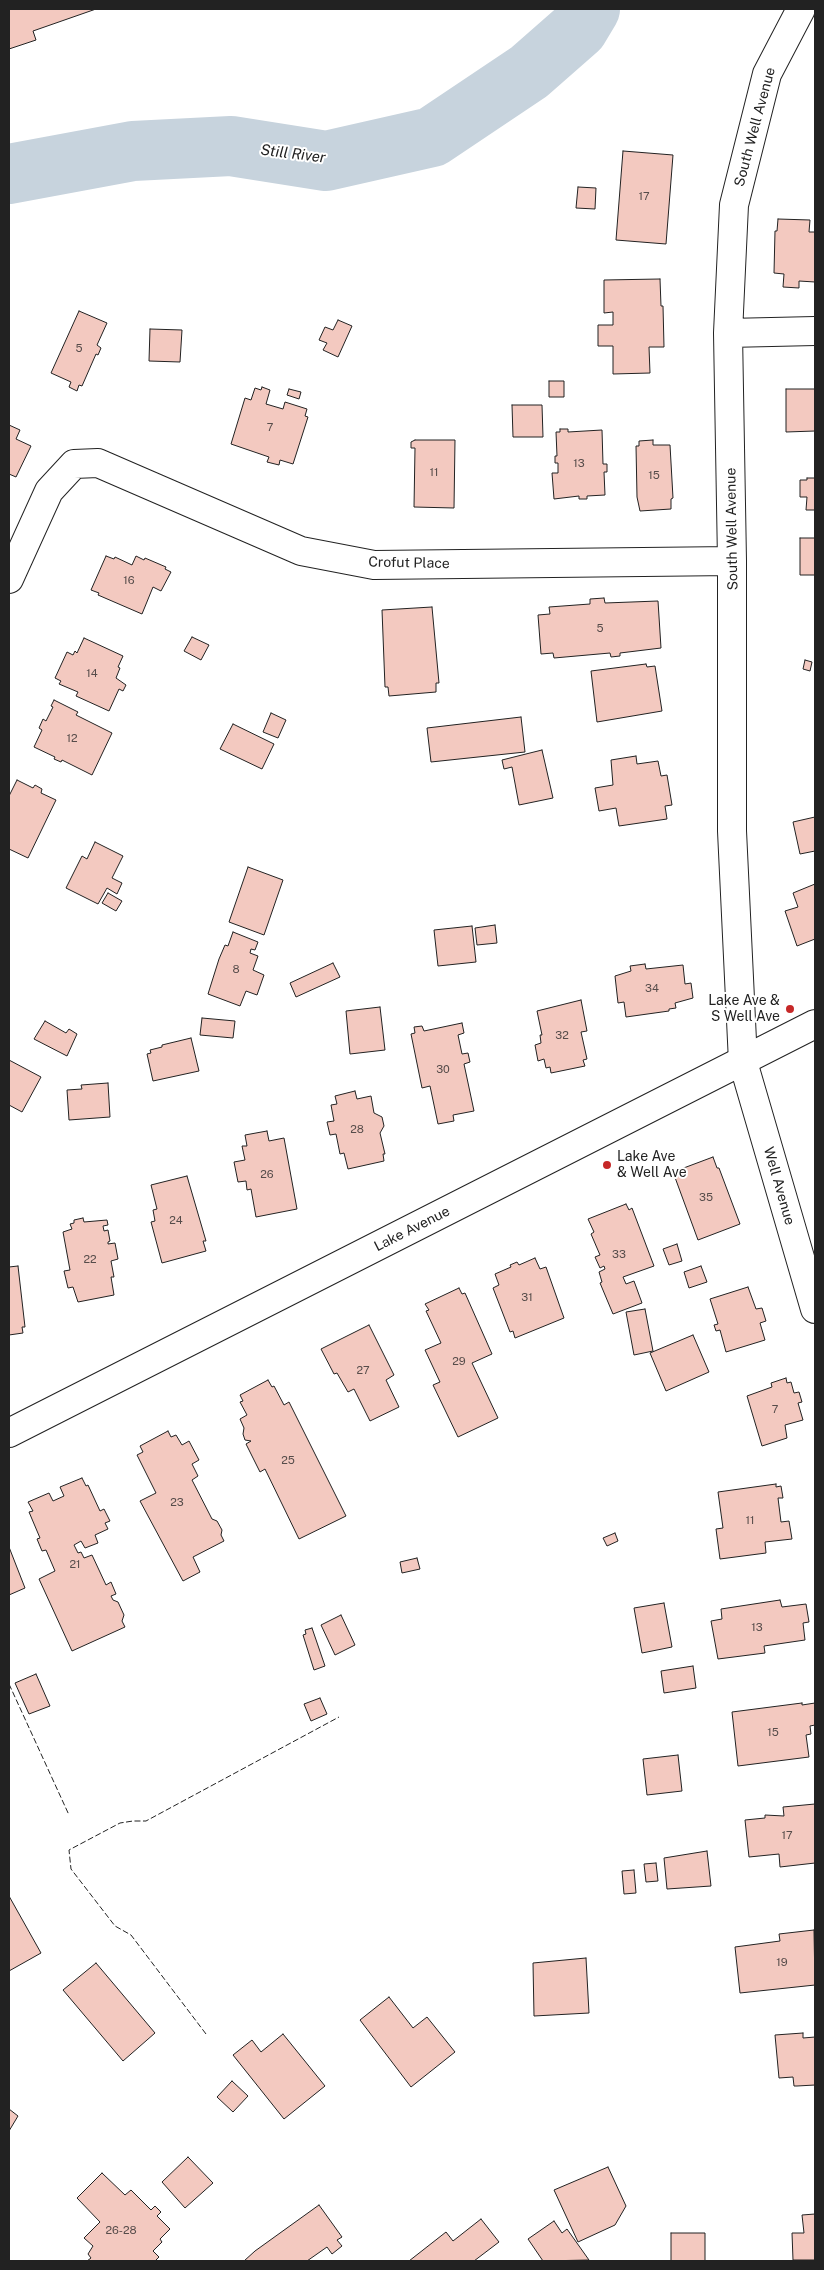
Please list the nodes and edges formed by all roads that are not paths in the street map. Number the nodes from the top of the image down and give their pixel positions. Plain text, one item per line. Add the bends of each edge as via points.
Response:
1 (801, 9) edge
2 (815, 331) edge
3 (728, 333) junction
4 (732, 561) junction
5 (9, 579) edge
6 (815, 1024) edge
7 (743, 1062) junction
8 (815, 1309) edge
9 (9, 1433) edge

1 - 3 street, South Well Avenue via 767,74 734,205
2 - 3 street
3 - 4 street, South Well Avenue
4 - 5 street, Crofut Place via 374,565 301,551 98,463 74,464 49,491
4 - 7 street, South Well Avenue via 732,830
6 - 7 street, Lake Avenue
7 - 8 street, Well Avenue
7 - 9 street, Lake Avenue

